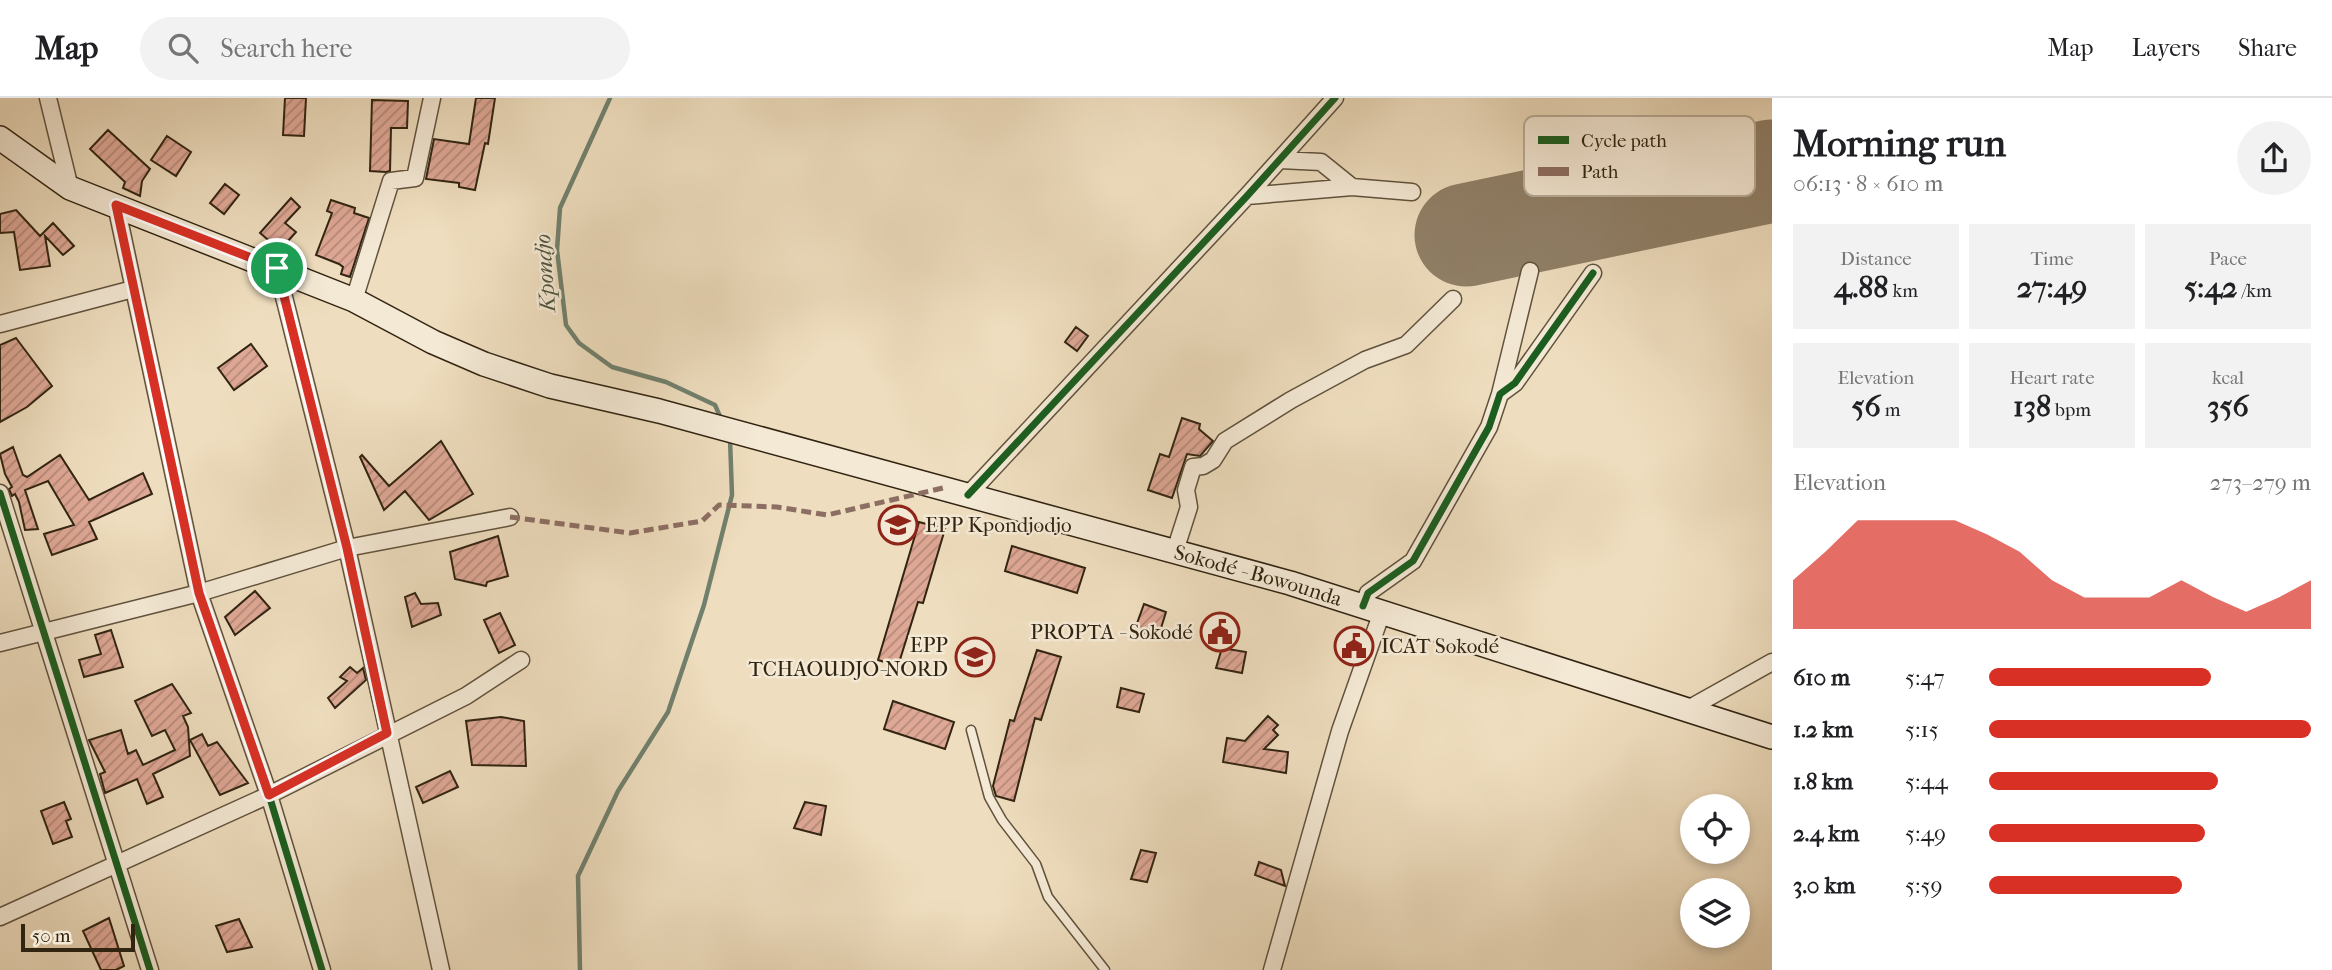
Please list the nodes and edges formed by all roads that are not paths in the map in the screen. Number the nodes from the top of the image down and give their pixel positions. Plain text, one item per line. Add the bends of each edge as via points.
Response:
1 (48, 98) edge
2 (432, 98) edge
3 (1335, 98) edge
4 (0, 138) edge
5 (1280, 160) junction
6 (1352, 187) junction
7 (71, 188) junction
8 (1412, 192) dead end
9 (1247, 196) junction
10 (116, 205) junction
11 (277, 268) junction
12 (1530, 271) dead end
13 (1593, 273) dead end
14 (133, 289) junction
15 (1453, 299) dead end
16 (354, 300) junction
17 (0, 324) edge
18 (1500, 394) junction
19 (0, 493) edge
20 (968, 495) junction
21 (510, 517) dead end
22 (347, 548) junction
23 (1174, 554) junction
24 (199, 593) junction
25 (1372, 609) junction
26 (43, 634) junction
27 (0, 643) edge
28 (521, 660) dead end
29 (1772, 662) edge
30 (1688, 709) junction
31 (971, 730) dead end
32 (387, 733) junction
33 (1772, 737) edge
34 (269, 795) junction
35 (118, 863) junction
36 (0, 917) edge
37 (321, 967) edge
38 (149, 970) edge
39 (441, 970) edge
40 (1105, 970) edge
41 (1272, 970) edge

1 - 7 street
2 - 16 street via 415,178 391,181
3 - 5 street
4 - 7 main road, Sokodé - Bowounda
5 - 6 street via 1321,162
5 - 9 street
6 - 8 street
6 - 9 street
7 - 10 main road, Sokodé - Bowounda
9 - 20 street
10 - 11 main road, Sokodé - Bowounda
10 - 14 street
11 - 16 main road, Sokodé - Bowounda
11 - 22 street
12 - 18 street
13 - 18 street via 1515,383
14 - 17 street
14 - 24 street
15 - 23 street via 1406,345 1365,360 1291,400 1225,441 1213,460 1193,467 1186,490 1189,507
16 - 20 main road, Sokodé - Bowounda via 484,365 550,386
18 - 25 street via 1489,428 1413,561 1368,593
19 - 26 street
20 - 23 main road, Sokodé - Bowounda
21 - 22 street
22 - 24 street
22 - 32 street
23 - 25 main road, Sokodé - Bowounda
24 - 26 street
24 - 34 street
25 - 30 main road, Sokodé - Bowounda
25 - 41 street
26 - 27 street
26 - 35 street
28 - 32 street via 466,696
29 - 30 street
30 - 33 main road, Sokodé - Bowounda
31 - 40 lane via 989,797 1036,864 1048,897
32 - 34 street
32 - 39 street
34 - 35 street
34 - 37 street
35 - 36 street
35 - 38 street

